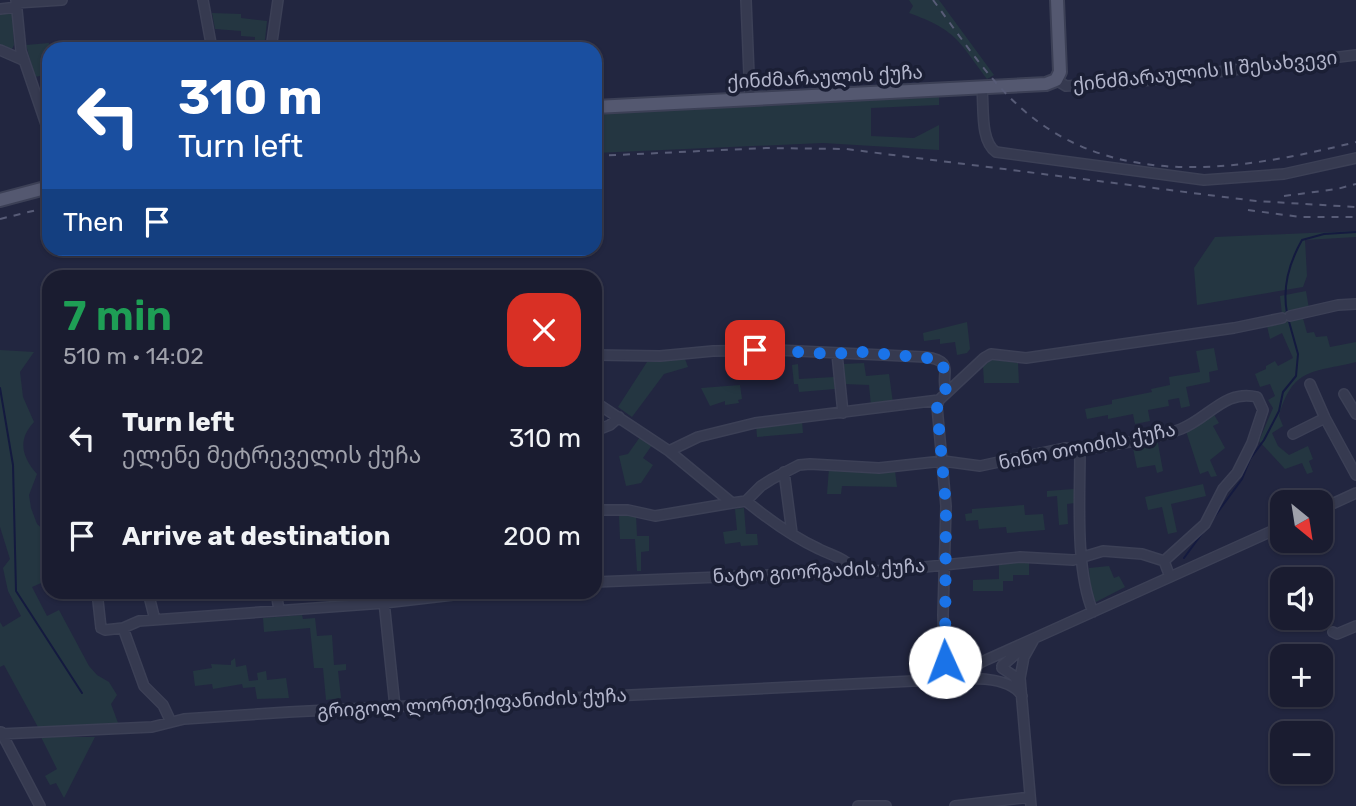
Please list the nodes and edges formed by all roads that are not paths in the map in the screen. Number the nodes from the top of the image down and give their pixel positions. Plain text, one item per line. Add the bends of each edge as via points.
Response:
1 (62, 0) edge
2 (203, 0) edge
3 (278, 0) edge
4 (746, 0) edge
5 (1057, 0) edge
6 (16, 3) edge
7 (0, 9) edge
8 (211, 42) edge
9 (272, 42) edge
10 (0, 50) edge
11 (1356, 55) edge
12 (23, 60) junction
13 (1056, 80) junction
14 (982, 89) junction
15 (750, 100) junction
16 (602, 107) edge
17 (42, 113) edge
18 (1356, 158) edge
19 (42, 189) edge
20 (0, 200) edge
21 (1356, 304) edge
22 (837, 354) junction
23 (602, 355) edge
24 (1310, 384) dead end
25 (1344, 394) dead end
26 (943, 397) junction
27 (602, 406) edge
28 (843, 413) junction
29 (1356, 414) edge
30 (619, 417) junction
31 (1325, 418) junction
32 (602, 428) edge
33 (1293, 434) dead end
34 (1080, 450) junction
35 (669, 451) junction
36 (943, 461) junction
37 (784, 472) junction
38 (1356, 475) edge
39 (1356, 493) edge
40 (746, 501) junction
41 (732, 503) junction
42 (1334, 503) edge
43 (602, 510) edge
44 (1270, 532) edge
45 (792, 533) junction
46 (1083, 557) junction
47 (1164, 561) junction
48 (946, 563) junction
49 (856, 570) junction
50 (1170, 577) junction
51 (602, 582) edge
52 (98, 599) edge
53 (150, 599) edge
54 (277, 599) edge
55 (384, 599) edge
56 (418, 599) edge
57 (384, 603) junction
58 (279, 610) junction
59 (1093, 612) junction
60 (155, 620) junction
61 (1356, 626) edge
62 (123, 628) junction
63 (1333, 632) dead end
64 (1034, 638) junction
65 (987, 660) junction
66 (1002, 667) junction
67 (991, 679) junction
68 (946, 681) junction
69 (1021, 692) junction
70 (395, 707) junction
71 (171, 722) junction
72 (1, 733) edge
73 (1030, 801) edge
74 (40, 806) edge
75 (858, 806) edge
76 (886, 806) edge
77 (955, 806) edge

1 - 6 street
2 - 8 street
3 - 9 street
4 - 15 street
5 - 13 main road via 1060,72
6 - 7 street
6 - 12 street
10 - 12 street
11 - 13 street, ქინძმარაულის II შესახვევი via 1142,81 1066,86
12 - 17 street
13 - 14 main road, ქინძმარაულის ქუჩა
14 - 15 main road, ქინძმარაულის ქუჩა
14 - 18 street via 986,137 996,152 1204,180 1284,174
15 - 16 main road, ქინძმარაულის ქუჩა
19 - 20 main road
21 - 26 street via 1234,328 1026,358 991,354
22 - 23 street via 777,350
22 - 26 street via 852,351 938,359 945,367
22 - 28 street
24 - 31 street
25 - 29 street
26 - 28 street
26 - 36 street via 937,406
27 - 30 street
28 - 35 street via 755,422 698,437
30 - 32 street
30 - 35 street
31 - 33 street
31 - 38 street
34 - 36 street, ნინო თოიძის ქუჩა via 1065,448 980,466
34 - 46 street
34 - 47 street, ნინო თოიძის ქუჩა via 1179,430 1230,398 1245,393 1257,397 1263,410 1237,473 1205,524
35 - 41 street
36 - 37 street, ნინო თოიძის ქუჩა via 879,468 810,464
36 - 48 street
37 - 40 street, ნინო თოიძის ქუჩა
37 - 45 street
39 - 42 street
40 - 41 street
40 - 45 street
41 - 43 street via 655,516
44 - 50 street, გრიგოლ ლორთქიფანიძის ქუჩა
45 - 49 street
46 - 47 street, ნატო გიორგაძის ქუჩა via 1112,551
46 - 48 street, ნატო გიორგაძის ქუჩა
46 - 59 street
47 - 50 street
48 - 49 street, ნატო გიორგაძის ქუჩა
48 - 68 street
49 - 51 street, ნატო გიორგაძის ქუჩა
50 - 59 street, გრიგოლ ლორთქიფანიძის ქუჩა
52 - 62 street via 101,628
53 - 60 street
54 - 58 street
55 - 57 street
56 - 57 street
57 - 58 street
57 - 70 street
58 - 60 street
59 - 64 street, გრიგოლ ლორთქიფანიძის ქუჩა
60 - 62 street
61 - 63 street
62 - 71 street via 144,685 163,705
64 - 65 street, გრიგოლ ლორთქიფანიძის ქუჩა
64 - 66 street, გრიგოლ ლორთქიფანიძის ქუჩა
64 - 69 street via 1022,667
65 - 66 street via 998,660
65 - 67 street via 981,672
65 - 68 street, გრიგოლ ლორთქიფანიძის ქუჩა
66 - 67 street via 1000,675
66 - 69 street via 1014,676
67 - 68 street, გრიგოლ ლორთქიფანიძის ქუჩა
67 - 69 street
68 - 70 street, გრიგოლ ლორთქიფანიძის ქუჩა
69 - 73 street
70 - 71 street, გრიგოლ ლორთქიფანიძის ქუჩა
71 - 72 street, გრიგოლ ლორთქიფანიძის ქუჩა via 152,727
72 - 74 street
73 - 77 street
75 - 76 street

